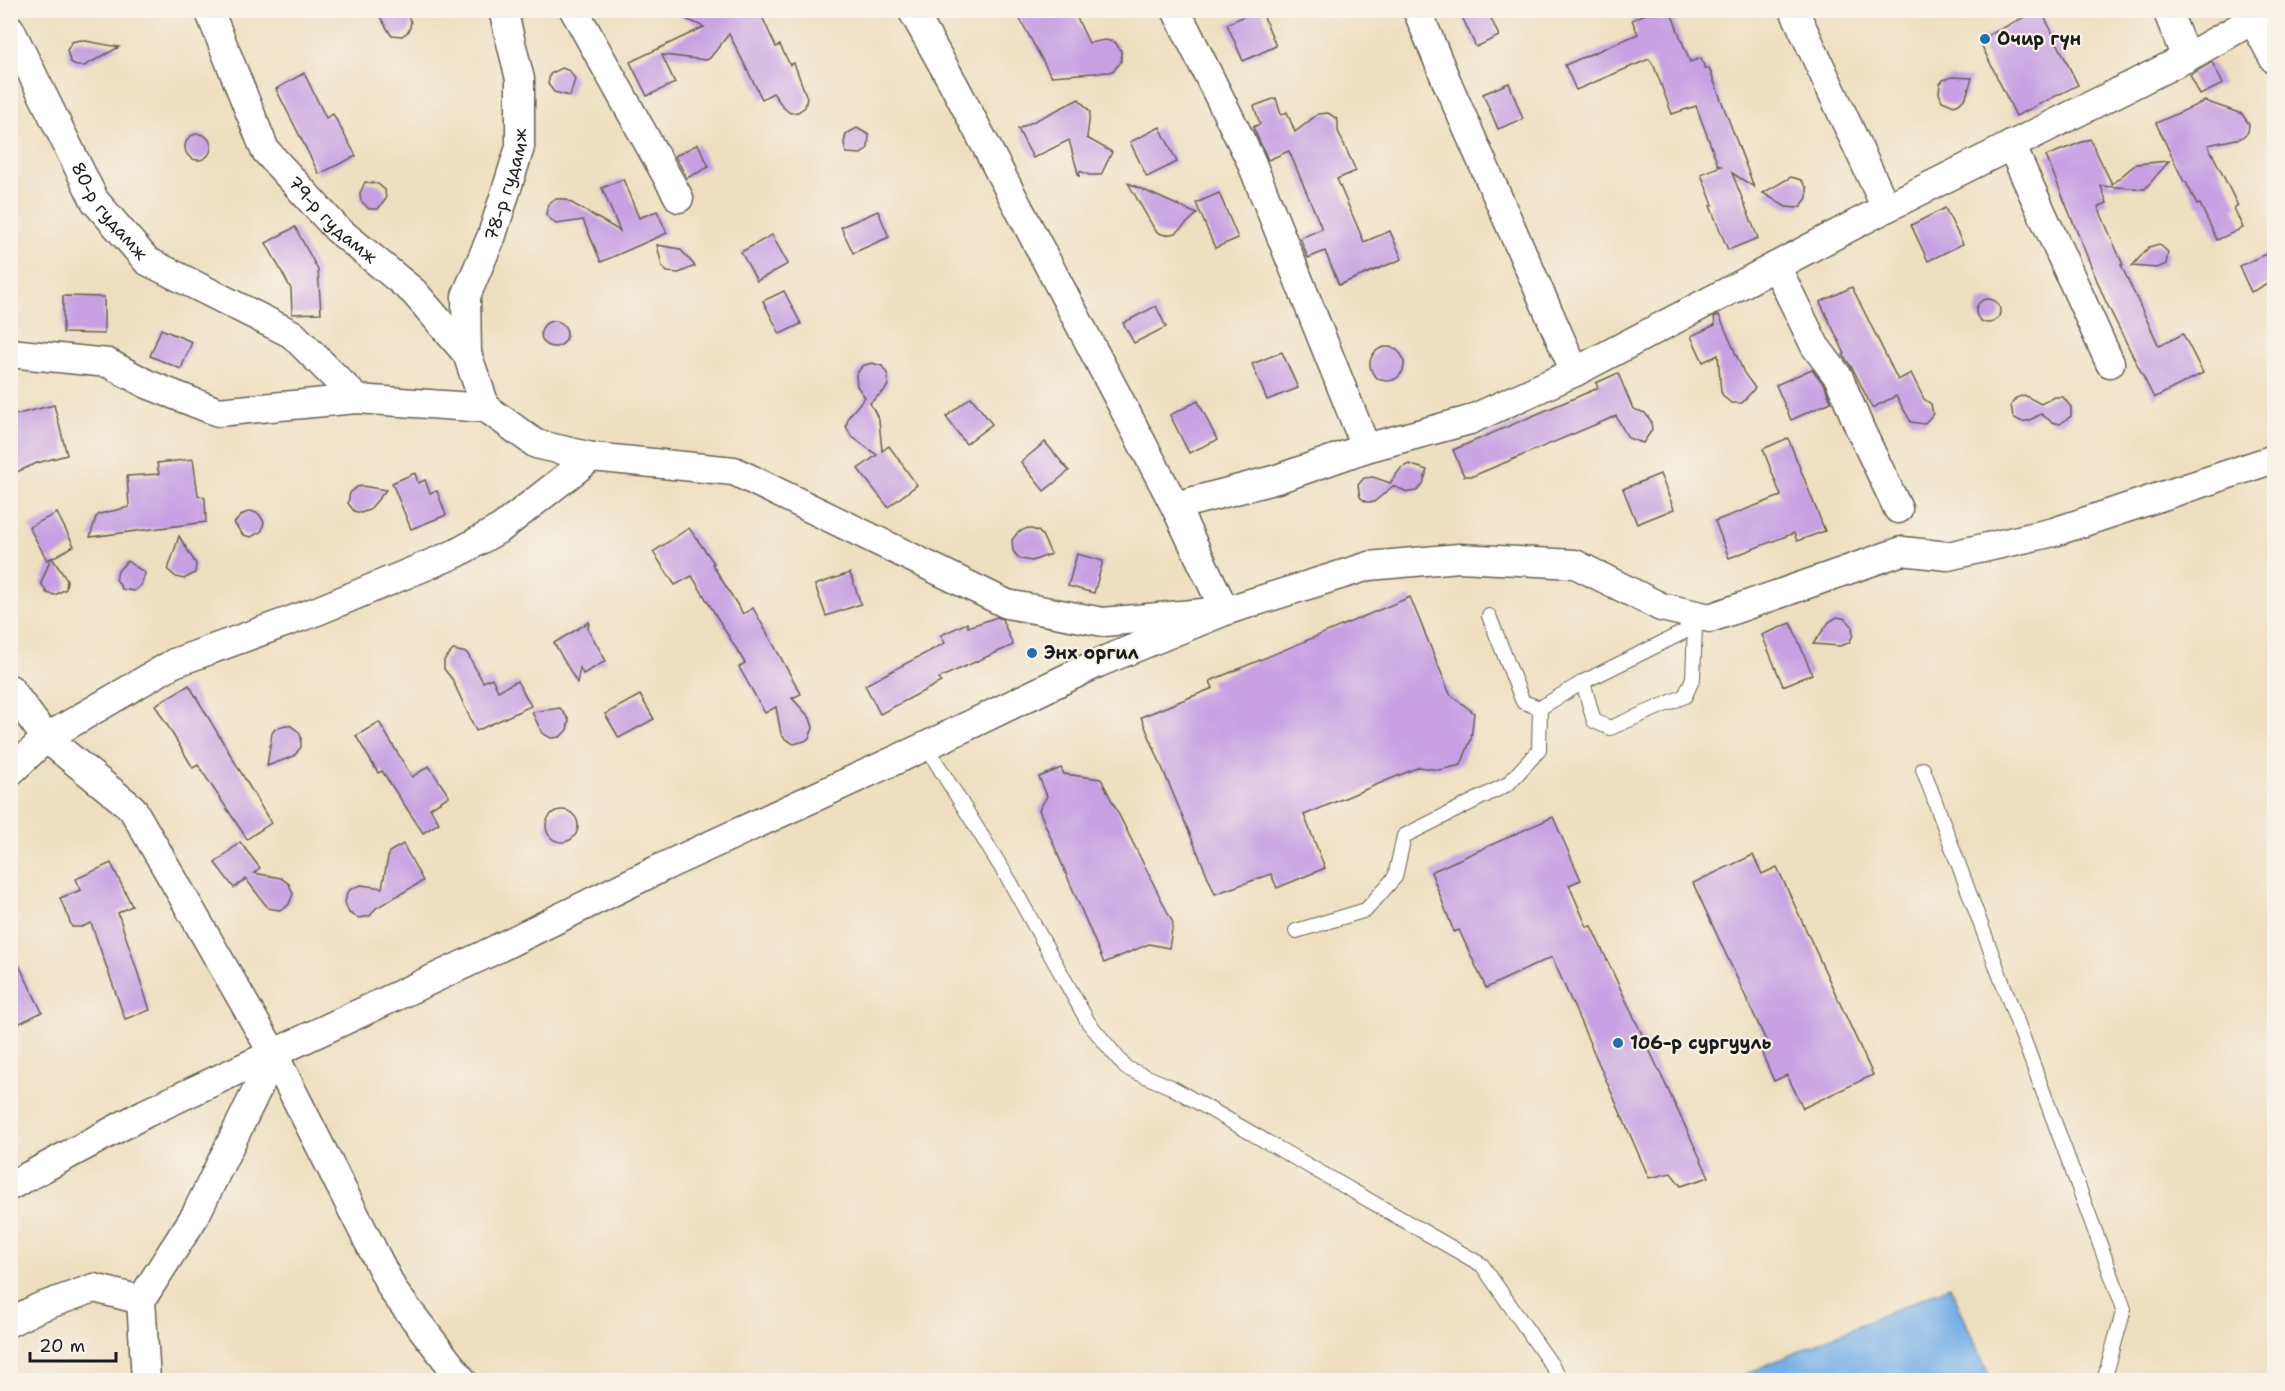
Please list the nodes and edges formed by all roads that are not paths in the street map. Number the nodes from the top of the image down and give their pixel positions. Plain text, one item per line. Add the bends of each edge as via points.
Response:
1 (208, 10) edge
2 (503, 10) edge
3 (573, 10) edge
4 (912, 10) edge
5 (1176, 10) edge
6 (1417, 10) edge
7 (1794, 10) edge
8 (2167, 10) edge
9 (2262, 15) edge
10 (10, 28) edge
11 (2186, 57) junction
12 (2274, 59) edge
13 (2011, 145) junction
14 (679, 198) dead end
15 (1886, 208) junction
16 (1776, 266) junction
17 (10, 353) edge
18 (467, 354) junction
19 (2110, 363) dead end
20 (1575, 372) junction
21 (357, 399) junction
22 (486, 408) junction
23 (1366, 448) junction
24 (592, 457) junction
25 (2274, 459) edge
26 (1175, 506) junction
27 (1898, 509) dead end
28 (1225, 611) junction
29 (1489, 616) dead end
30 (1703, 622) junction
31 (1583, 682) junction
32 (10, 689) edge
33 (1540, 708) junction
34 (46, 738) junction
35 (926, 746) junction
36 (1923, 769) dead end
37 (10, 772) edge
38 (1296, 931) dead end
39 (274, 1055) junction
40 (10, 1186) edge
41 (141, 1300) junction
42 (10, 1322) edge
43 (146, 1380) edge
44 (462, 1380) edge
45 (1562, 1380) edge
46 (2102, 1380) edge

1 - 18 street, 79-р гудамж via 265,150 337,228 414,292
2 - 18 street, 78-р гудамж via 520,79 520,147 492,235 466,296
3 - 14 street
4 - 26 street
5 - 23 street via 1250,159
6 - 20 street
7 - 15 street
8 - 11 street
9 - 11 street
9 - 12 street
10 - 21 street, 80-р гудамж via 95,201 147,261 292,334
11 - 13 street
13 - 15 street
13 - 19 street
15 - 16 street
16 - 20 street
16 - 27 street via 1815,346 1839,378
17 - 21 street via 108,363 147,384 218,412
18 - 22 street, 79-р гудамж
20 - 23 street via 1470,420
21 - 22 street
22 - 24 street via 536,444
23 - 26 street via 1277,479
24 - 28 street via 734,471 1007,604 1103,622
24 - 34 street via 501,528 457,553 174,663
25 - 30 street via 2054,532 1948,556 1902,550
26 - 28 street
28 - 30 street via 1369,566 1459,558 1575,564 1661,607
28 - 35 street via 1098,663
29 - 33 lane via 1523,702
30 - 31 lane
30 - 31 lane via 1685,696 1610,728 1594,721
31 - 33 lane
32 - 34 street
33 - 38 lane via 1539,750 1508,784 1404,836 1395,878 1366,910
34 - 37 street
34 - 39 street via 132,808
35 - 39 street via 663,867
35 - 45 lane via 1009,880 1088,1022 1126,1068 1171,1087 1482,1265
36 - 46 lane via 2124,1309
39 - 40 street via 146,1113
39 - 41 street via 195,1215
39 - 44 street via 394,1292
41 - 42 street via 94,1288
41 - 43 street

